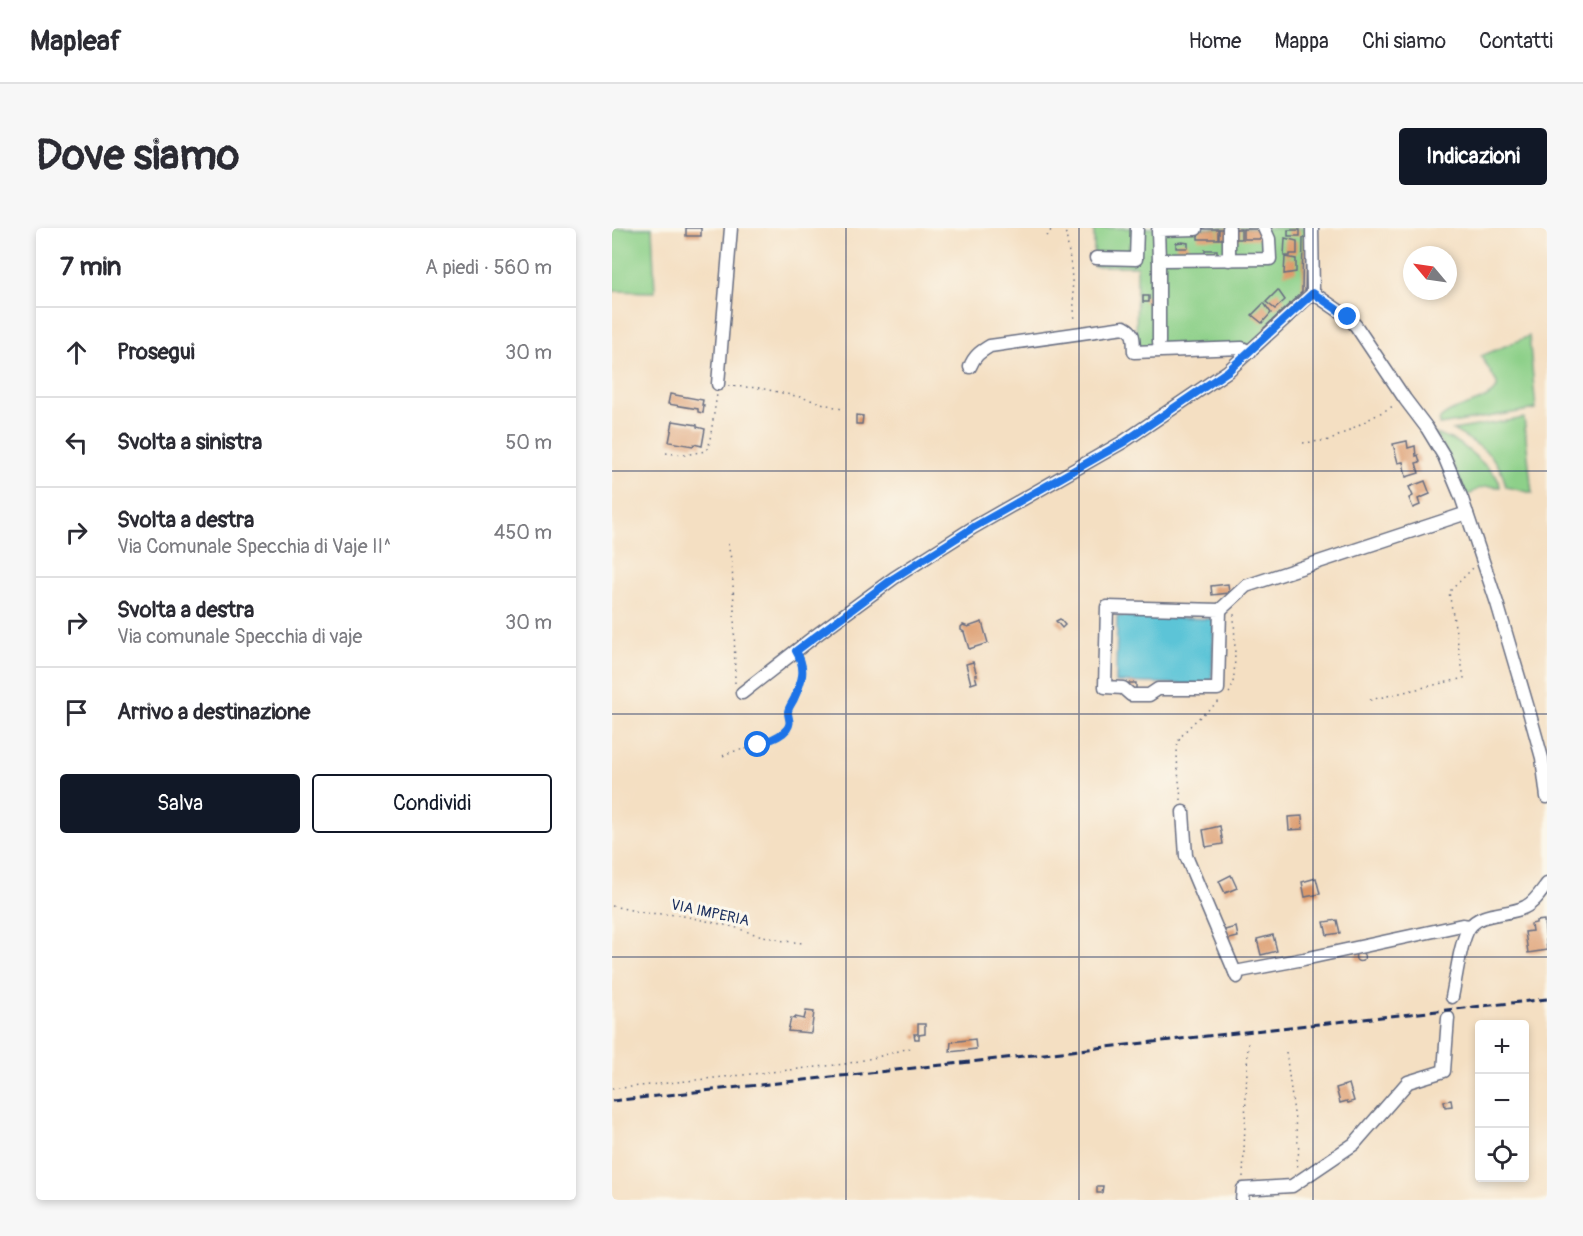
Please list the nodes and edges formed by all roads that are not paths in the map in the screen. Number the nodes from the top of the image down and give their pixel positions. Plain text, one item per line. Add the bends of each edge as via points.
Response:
1 (731, 228) edge
2 (1197, 228) edge
3 (1229, 228) edge
4 (1264, 228) edge
5 (1312, 228) edge
6 (1137, 229) edge
7 (1158, 230) junction
8 (1096, 258) dead end
9 (1159, 260) junction
10 (1229, 260) junction
11 (1313, 293) junction
12 (1159, 342) dead end
13 (1250, 352) junction
14 (970, 368) dead end
15 (718, 384) road end
16 (1467, 513) junction
17 (1220, 610) junction
18 (742, 693) road end
19 (1547, 797) edge
20 (1183, 812) road end
21 (1547, 884) edge
22 (1470, 926) junction
23 (1452, 997) dead end
24 (1448, 1018) dead end
25 (1242, 1195) edge

1 - 15 street
2 - 7 street
3 - 10 street
4 - 10 street via 1270,259
5 - 11 street
6 - 7 street
6 - 8 street via 1136,259
7 - 9 street
9 - 10 street
9 - 12 street
11 - 13 street
11 - 16 street via 1356,326 1444,456
13 - 14 street via 1242,348 1134,352 1131,330 1124,327 990,346 979,352
13 - 18 street via 1124,442 974,527 894,578
16 - 17 street via 1246,586
16 - 19 street via 1530,715 1542,758
17 - 17 street via 1107,608 1105,687 1122,688 1131,695 1149,695 1158,689 1218,689
20 - 22 street via 1186,856 1236,975
21 - 22 street via 1525,907 1477,919
22 - 23 street via 1464,936
24 - 25 street via 1444,1071 1408,1082 1354,1144 1292,1186

